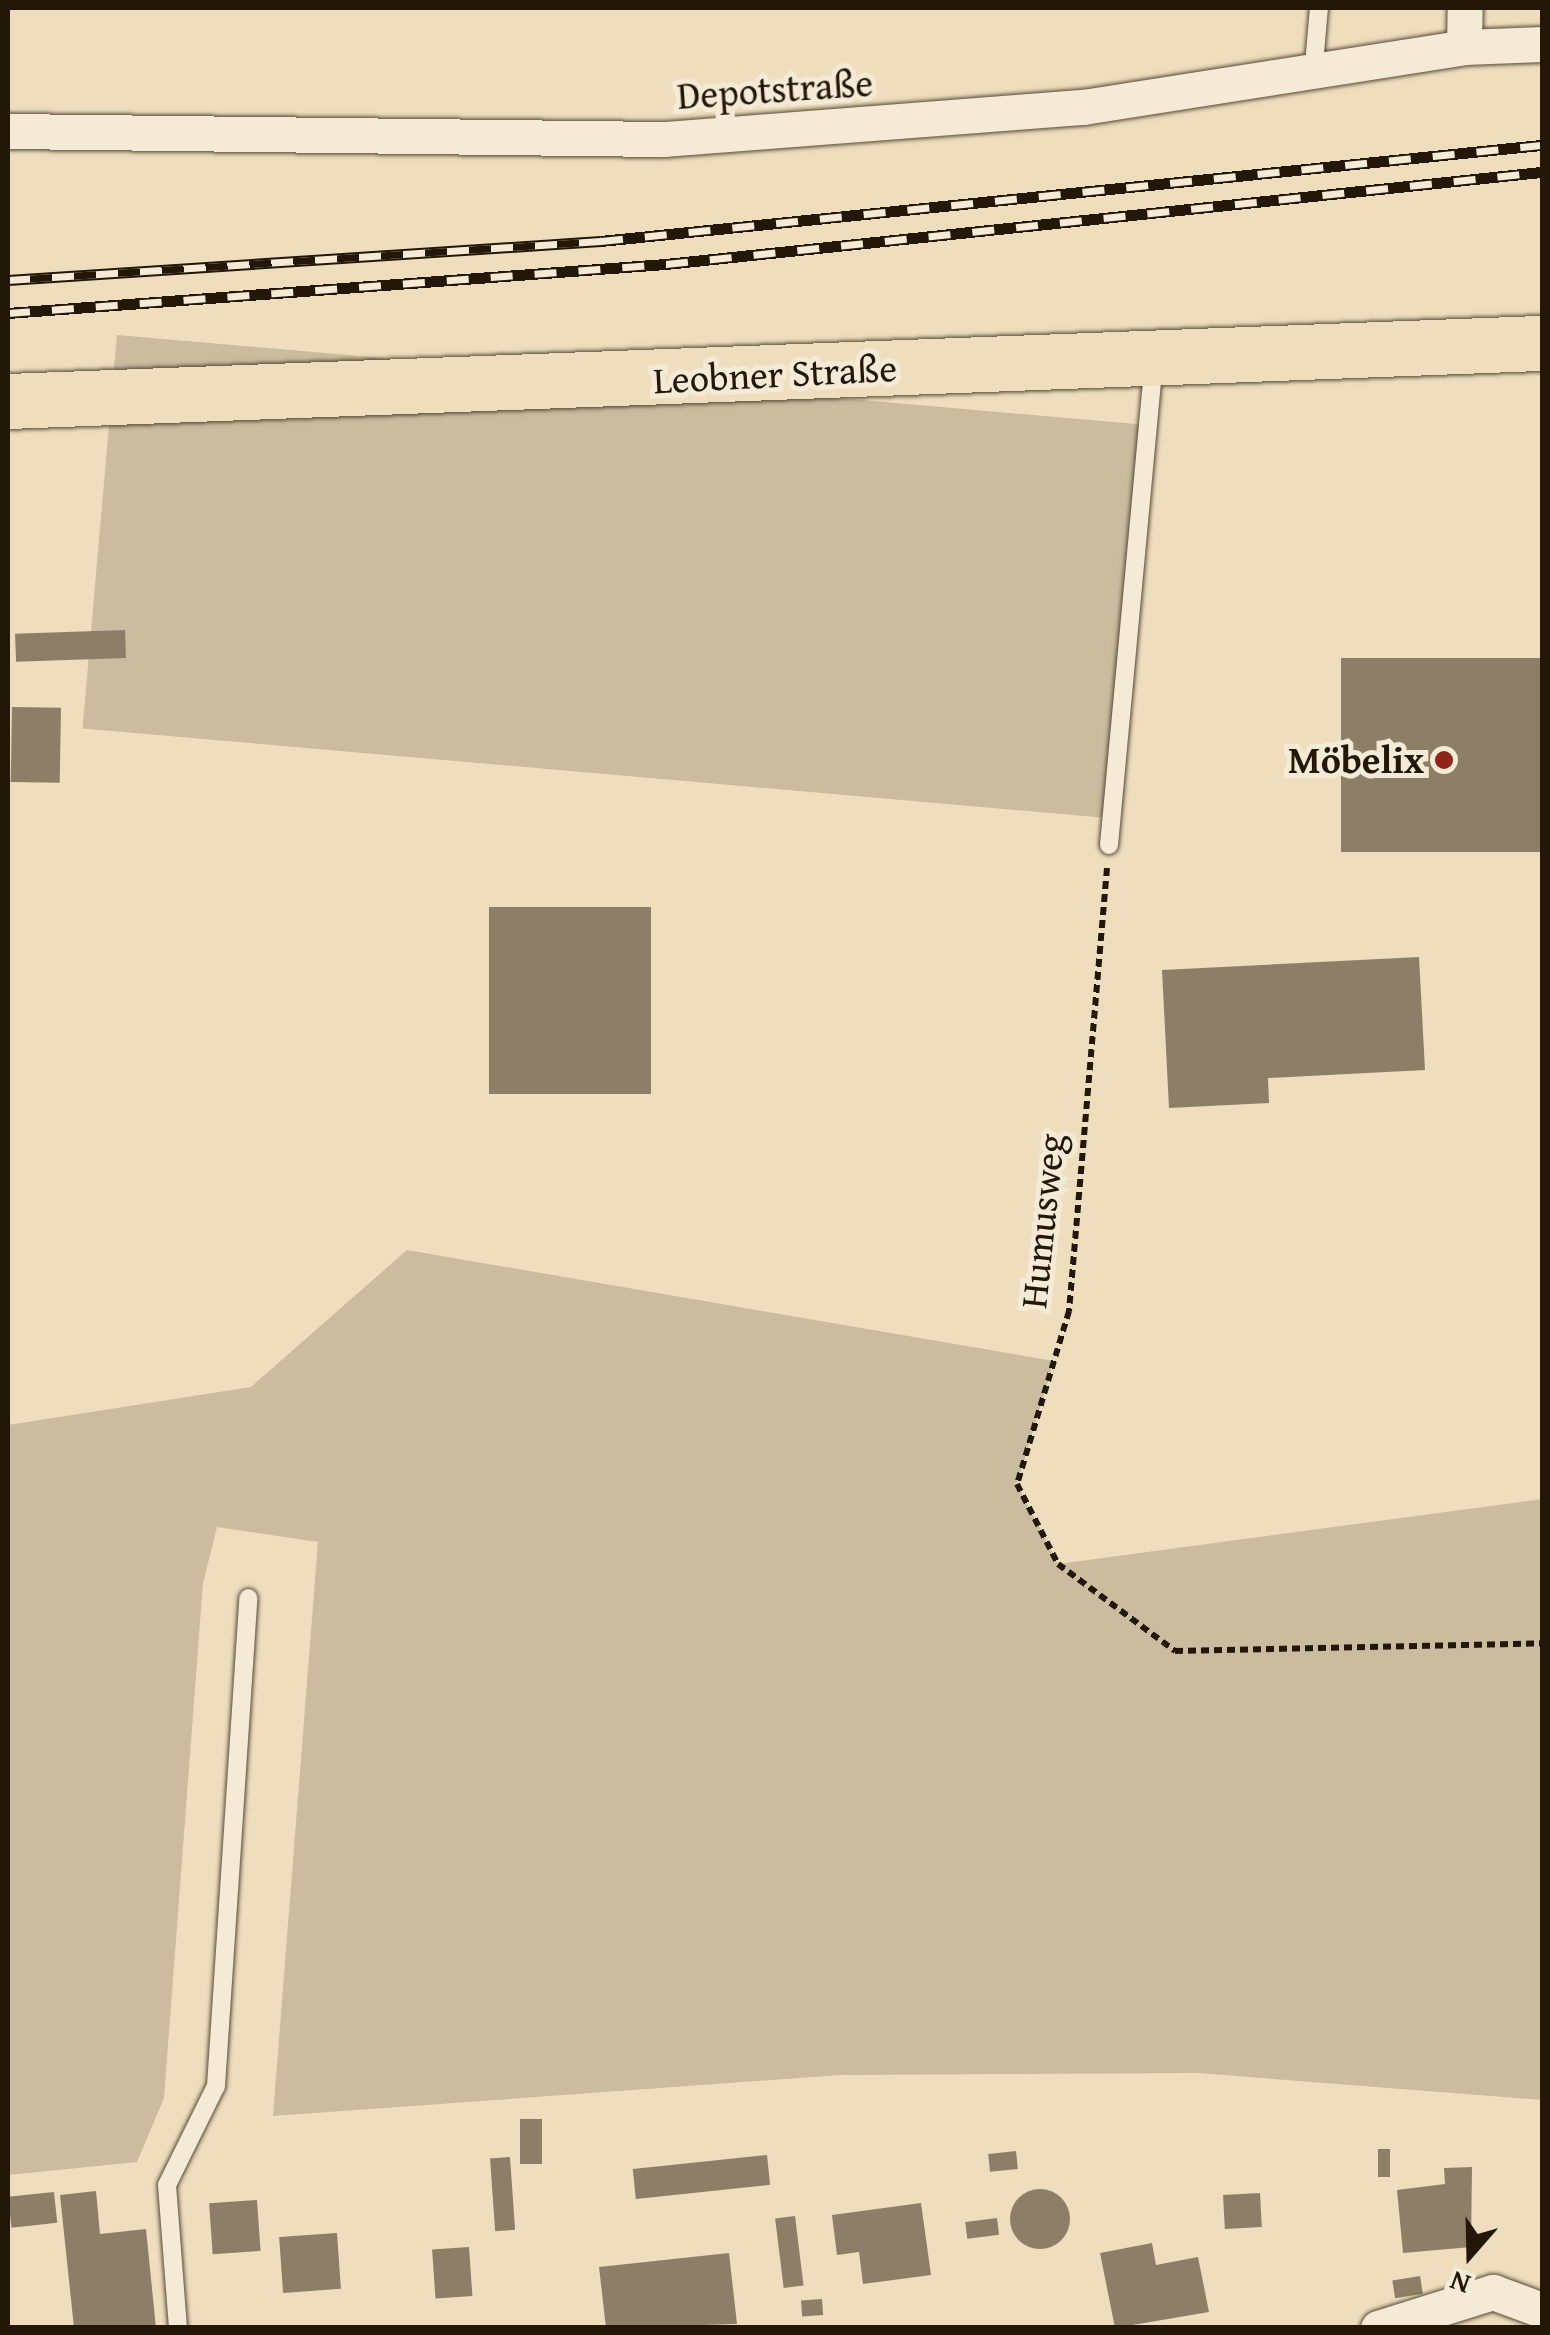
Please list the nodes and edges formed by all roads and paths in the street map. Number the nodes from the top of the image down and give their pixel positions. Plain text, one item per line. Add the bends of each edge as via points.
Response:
1 (1318, 8) edge
2 (1466, 8) edge
3 (1542, 44) edge
4 (1464, 47) junction
5 (1313, 76) junction
6 (8, 131) edge
7 (1542, 343) edge
8 (1154, 358) junction
9 (8, 401) edge
10 (1109, 845) joint
11 (248, 1598) dead end
12 (1542, 1643) edge
13 (1542, 2310) edge
14 (178, 2328) edge
15 (1378, 2328) edge

1 - 5 lane
2 - 4 street
3 - 4 street, Depotstraße
4 - 5 street, Depotstraße
5 - 6 street, Depotstraße via 1083,107 664,139
7 - 8 main road, Leobner Straße
8 - 9 main road, Leobner Straße
8 - 10 lane
10 - 12 path, Humusweg via 1069,1310 1017,1484 1058,1564 1175,1652
11 - 14 lane via 216,2086 167,2186
13 - 15 street via 1492,2292

